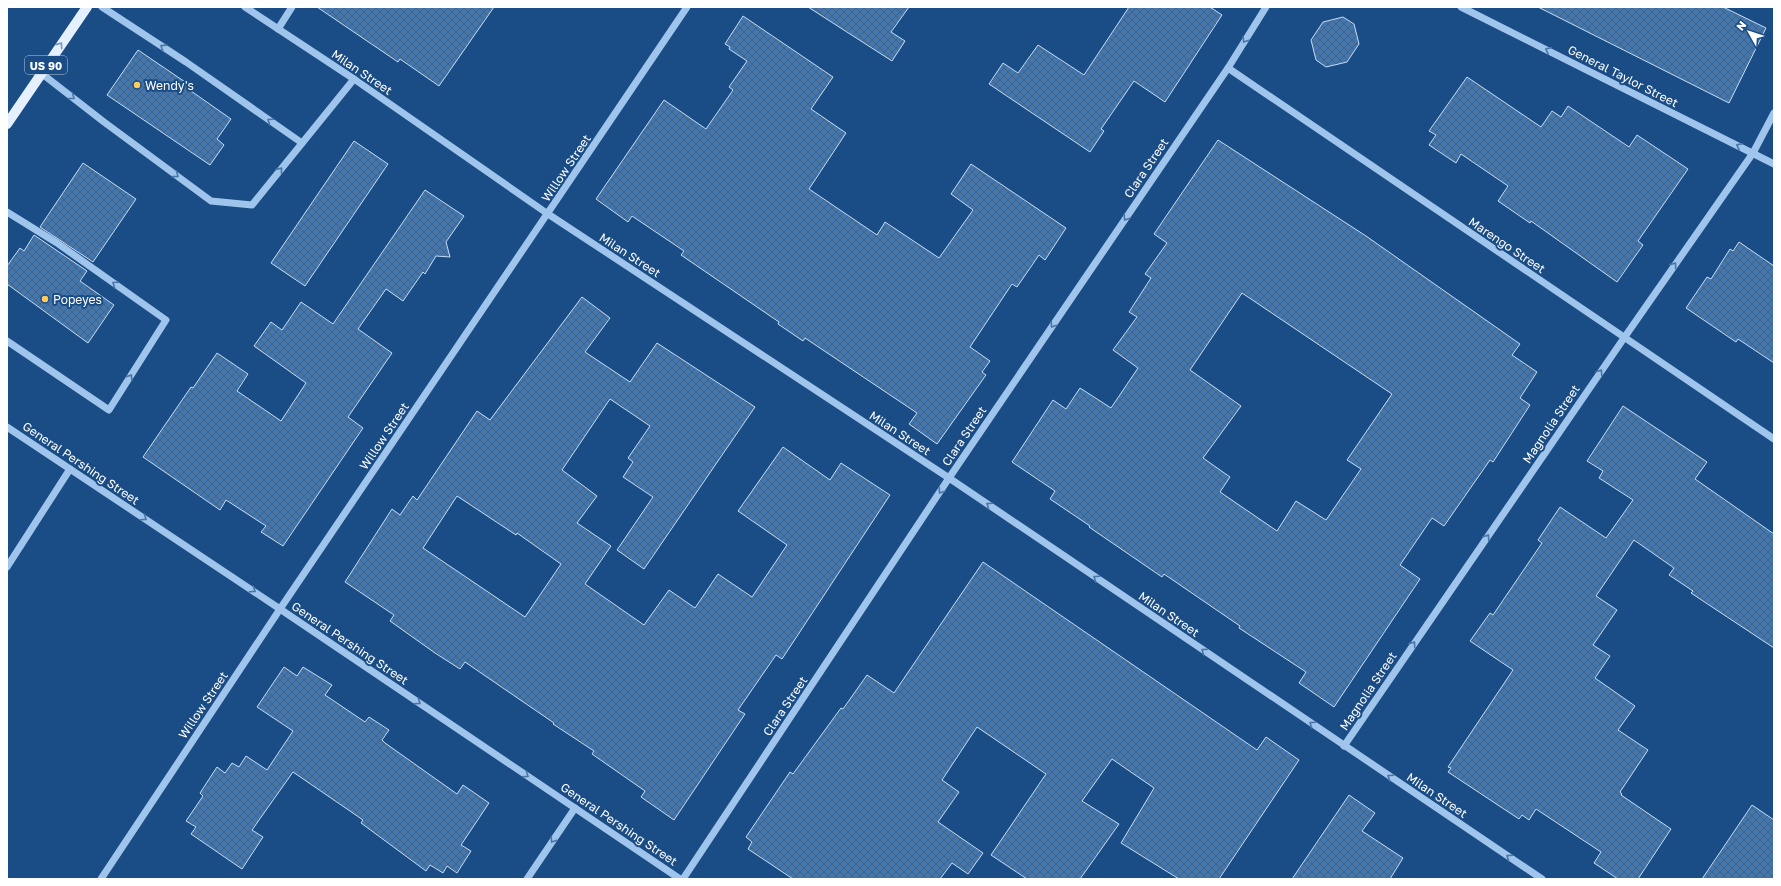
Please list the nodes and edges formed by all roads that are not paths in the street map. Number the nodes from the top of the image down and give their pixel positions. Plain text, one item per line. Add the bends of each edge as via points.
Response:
1 (87, 7) edge
2 (102, 7) edge
3 (245, 7) edge
4 (292, 7) edge
5 (687, 7) edge
6 (1266, 7) edge
7 (1462, 7) edge
8 (278, 29) junction
9 (1228, 68) junction
10 (41, 73) junction
11 (354, 79) junction
12 (1774, 113) edge
13 (7, 124) edge
14 (302, 143) junction
15 (1753, 153) junction
16 (1774, 164) edge
17 (7, 212) edge
18 (548, 214) junction
19 (1624, 338) junction
20 (7, 341) edge
21 (7, 427) edge
22 (1774, 440) edge
23 (70, 469) junction
24 (949, 478) junction
25 (7, 567) edge
26 (280, 609) junction
27 (1344, 746) junction
28 (575, 808) junction
29 (101, 879) edge
30 (527, 879) edge
31 (681, 879) edge
32 (1542, 879) edge

10 -> 1 main road, US 90
14 -> 2 street
3 - 8 street, Milan Street
4 - 8 street
5 - 18 street, Willow Street
6 -> 9 street, Clara Street
15 -> 7 street, General Taylor Street
8 - 11 street, Milan Street
9 - 19 street, Marengo Street
9 -> 24 street, Clara Street
10 - 13 main road, US 90
10 -> 14 street via 211,201 252,205
11 - 14 street
11 - 18 street, Milan Street
12 - 15 street, Magnolia Street
15 - 16 street, General Taylor Street
19 -> 15 street, Magnolia Street
20 -> 17 street via 109,410 166,320 57,243
18 - 24 street, Milan Street
18 - 26 street, Willow Street
19 - 22 street, Marengo Street
27 -> 19 street, Magnolia Street
21 - 23 street, General Pershing Street
23 - 25 street
23 -> 26 street, General Pershing Street
27 -> 24 street, Milan Street
24 -> 31 street, Clara Street
26 -> 28 street, General Pershing Street
26 - 29 street, Willow Street
32 -> 27 street, Milan Street
28 -> 30 street
28 - 31 street, General Pershing Street

